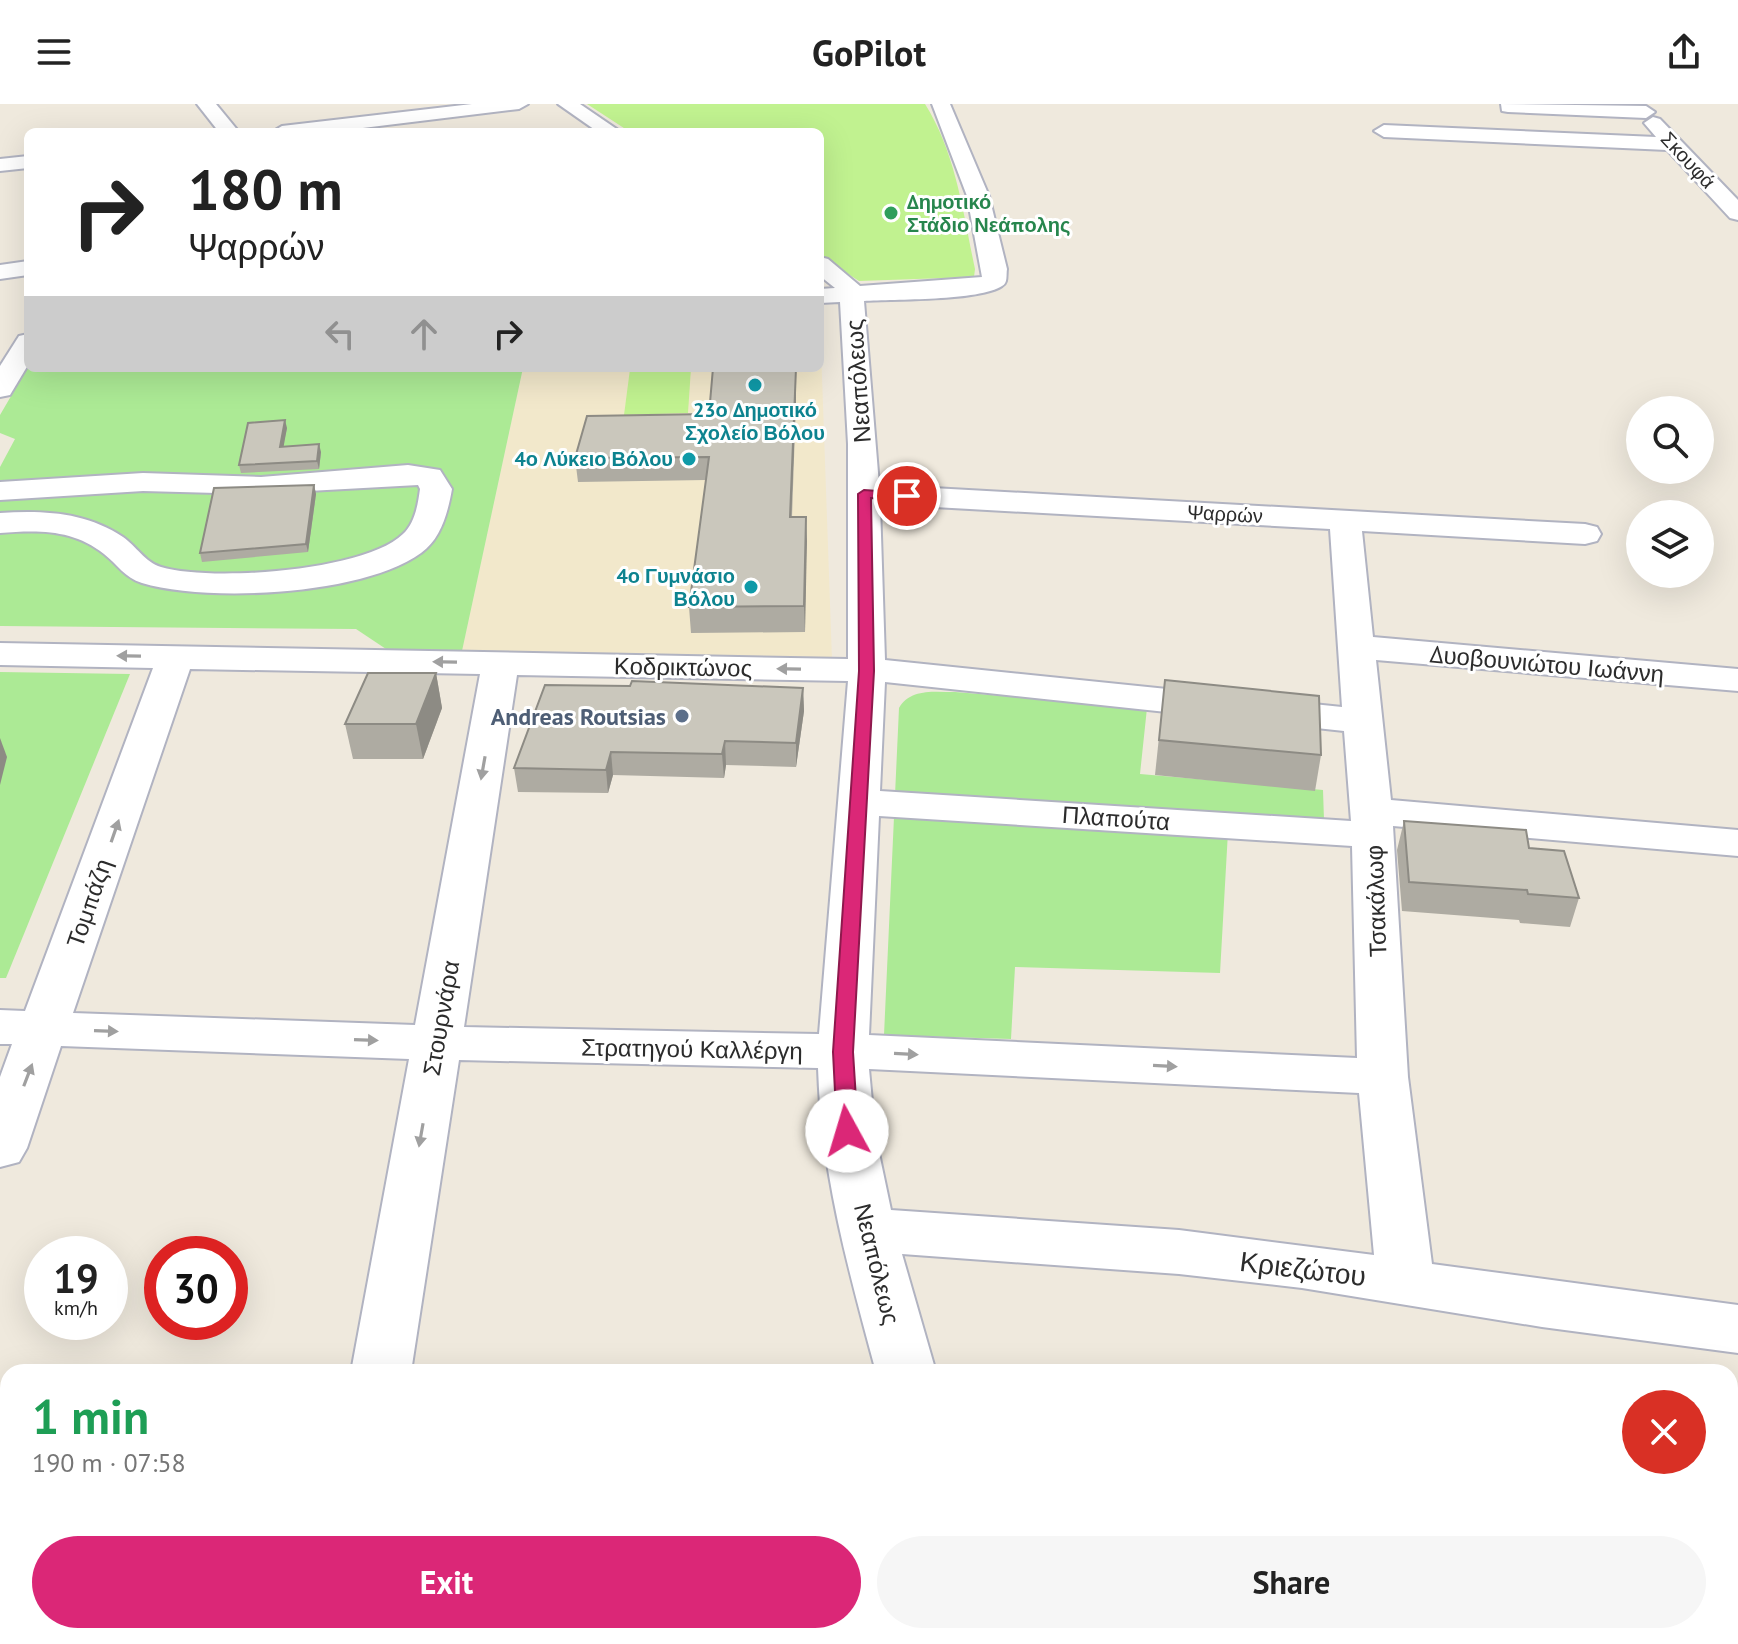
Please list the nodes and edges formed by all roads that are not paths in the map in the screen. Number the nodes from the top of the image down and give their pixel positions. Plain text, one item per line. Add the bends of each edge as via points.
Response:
1 (206, 104) edge
2 (519, 104) edge
3 (567, 104) edge
4 (941, 104) edge
5 (1488, 106) dead end
6 (1647, 113) edge
7 (1598, 121) dead end
8 (226, 128) edge
9 (316, 128) edge
10 (605, 128) edge
11 (1384, 131) dead end
12 (1678, 151) junction
13 (1711, 160) dead end
14 (24, 162) edge
15 (0, 165) edge
16 (1727, 190) edge
17 (1738, 213) edge
18 (824, 267) edge
19 (24, 269) edge
20 (0, 272) edge
21 (835, 295) edge
22 (24, 341) edge
23 (0, 342) edge
24 (24, 348) edge
25 (0, 389) edge
26 (0, 491) edge
27 (864, 494) junction
28 (1345, 521) junction
29 (0, 523) edge
30 (1585, 534) dead end
31 (1357, 647) junction
32 (0, 655) edge
33 (176, 656) junction
34 (500, 664) junction
35 (867, 671) junction
36 (1738, 680) edge
37 (1364, 721) junction
38 (859, 802) junction
39 (1372, 823) junction
40 (1738, 843) edge
41 (23, 1028) edge
42 (436, 1043) junction
43 (843, 1052) junction
44 (1383, 1077) junction
45 (0, 1148) edge
46 (866, 1230) junction
47 (1405, 1281) junction
48 (1738, 1329) edge
49 (382, 1364) edge
50 (904, 1364) edge

1 - 8 street
2 - 9 street
3 - 10 street
4 - 21 street via 978,196 994,281 973,287
5 - 6 street
6 - 7 street
6 - 12 street, Σκουφά
11 - 12 street
12 - 13 street
12 - 16 street, Σκουφά
14 - 15 street
16 - 17 street, Σκουφά
18 - 21 street via 847,285
19 - 20 street
21 - 27 street, Νεαπόλεως
22 - 23 street
24 - 25 street
26 - 29 street via 143,482 219,487 408,474 429,477 436,489 429,521 415,541 396,554 328,573 260,582 154,576 78,525 46,520
27 - 28 street, Ψαρρών
27 - 35 street, Νεαπόλεως
28 - 30 street, Ψαρρών
28 - 31 street, Τσακάλωφ
31 - 36 street, Δυοβουνιώτου Ιωάννη
31 - 37 street, Τσακάλωφ
33 -> 32 street, Κοδρικτώνος
34 -> 33 street, Κοδρικτώνος
41 -> 33 street, Τομπάζη
35 -> 34 street, Κοδρικτώνος
34 -> 42 street, Στουρνάρα
35 - 37 street, Κοδρικτώνος
35 - 38 street, Νεαπόλεως
37 - 39 street, Τσακάλωφ
38 - 39 street, Πλαπούτα
38 - 43 street, Νεαπόλεως
39 - 40 street, Πλαπούτα
39 - 44 street, Τσακάλωφ
41 -> 42 street, Στρατηγού Καλλέργη
45 -> 41 street, Τομπάζη
42 - 43 street, Στρατηγού Καλλέργη
42 -> 49 street, Στουρνάρα
43 -> 44 street, Στρατηγού Καλλέργη
43 - 46 street, Νεαπόλεως via 847,1131
44 - 47 street, Τσακάλωφ
46 - 47 street, Κριεζώτου via 1179,1252
46 - 50 street, Νεαπόλεως
47 - 48 street, Κριεζώτου

